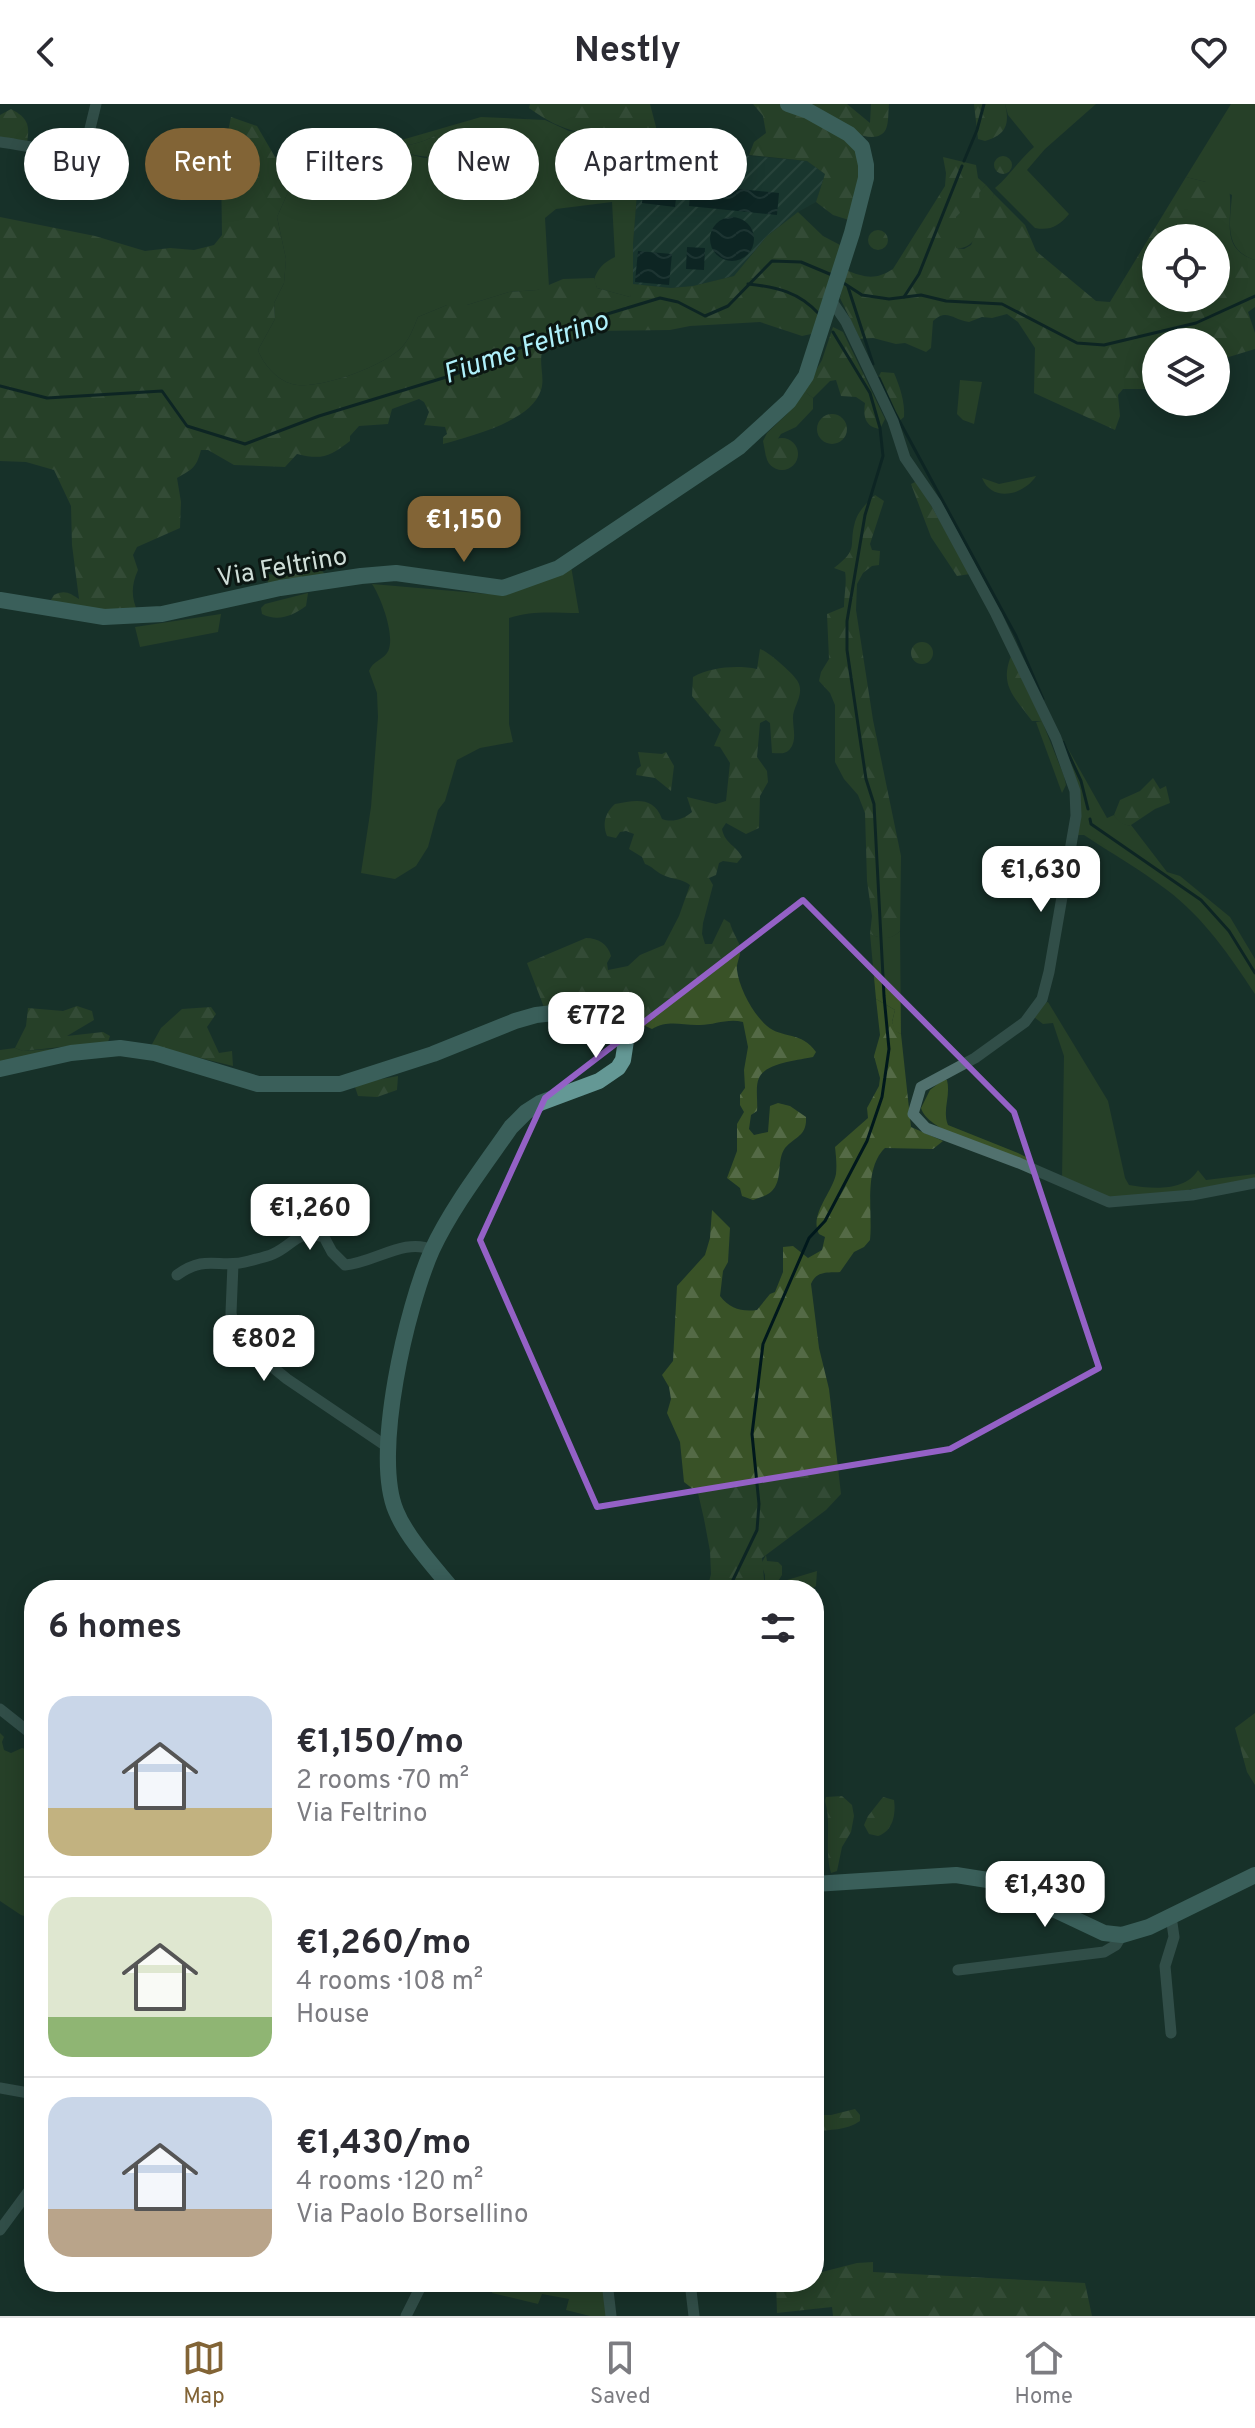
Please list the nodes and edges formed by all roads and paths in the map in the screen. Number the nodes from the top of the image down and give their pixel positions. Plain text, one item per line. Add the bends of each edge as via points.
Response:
1 (96, 104) edge
2 (788, 104) edge
3 (0, 142) edge
4 (831, 300) junction
5 (0, 600) edge
6 (0, 1069) edge
7 (1255, 1183) edge
8 (432, 1250) junction
9 (233, 1264) junction
10 (177, 1275) dead end
11 (389, 1448) junction
12 (446, 1580) edge
13 (0, 1709) edge
14 (24, 1728) edge
15 (1255, 1875) edge
16 (824, 1883) edge
17 (1171, 1916) junction
18 (1122, 1935) junction
19 (958, 1970) dead end
20 (1171, 2033) dead end
21 (0, 2088) edge
22 (24, 2092) edge
23 (24, 2198) edge
24 (0, 2230) edge
25 (418, 2292) edge
26 (608, 2292) edge
27 (691, 2292) edge
28 (406, 2316) edge
29 (611, 2316) edge
30 (694, 2316) edge

1 - 3 street via 82,144 60,149
2 - 4 street, Via Feltrino via 849,134 862,147 866,178
4 - 5 street, Via Feltrino via 806,376 789,401 739,447 559,568 503,588 396,573 361,576 162,614 104,617
4 - 7 street via 893,421 905,458 936,503 996,614 1056,738 1075,791 1076,816 1042,999 1025,1022 975,1058 921,1087 913,1114 926,1128 1109,1202
6 - 8 street via 120,1048 258,1084 340,1084 536,1015 598,1008 617,1016 627,1034 618,1068 526,1112 498,1145
8 - 9 street via 415,1245 345,1265 324,1237 310,1234 296,1237 275,1253
8 - 11 street via 404,1341
9 - 10 street via 207,1261
9 - 11 street via 231,1313 236,1337 287,1379
11 - 12 street via 396,1513
13 - 14 street
15 - 17 street
16 - 18 street via 975,1877 1104,1933
17 - 18 street
17 - 20 street via 1174,1937 1165,1966
18 - 19 street via 1104,1952
21 - 22 street
23 - 24 street
25 - 28 street
26 - 29 street
27 - 30 street

